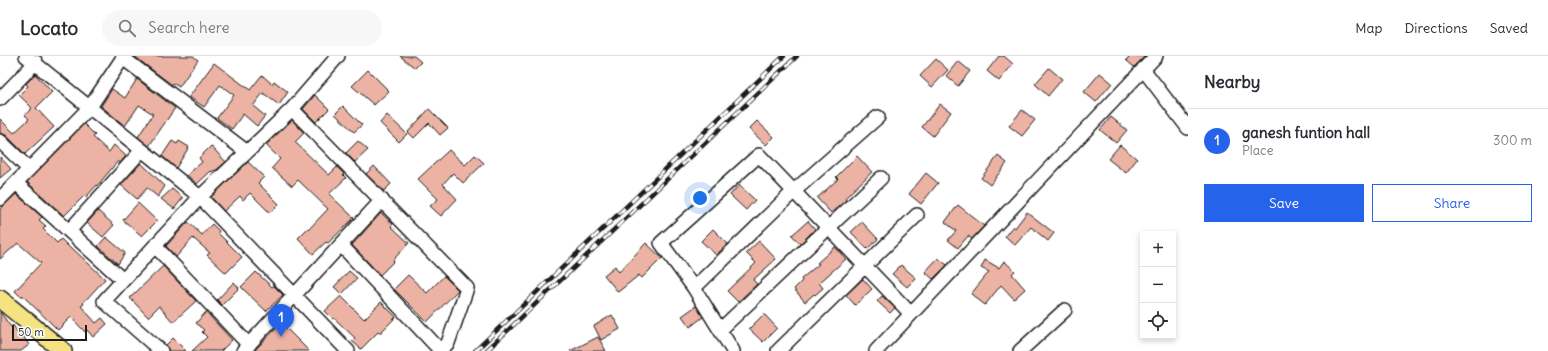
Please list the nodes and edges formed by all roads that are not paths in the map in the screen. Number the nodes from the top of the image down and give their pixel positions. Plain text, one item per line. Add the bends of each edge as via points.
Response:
1 (338, 56) edge
2 (1156, 56) edge
3 (124, 57) edge
4 (31, 59) edge
5 (1143, 69) junction
6 (0, 100) edge
7 (90, 107) junction
8 (292, 109) junction
9 (878, 117) dead end
10 (1188, 128) edge
11 (0, 141) edge
12 (142, 150) junction
13 (247, 152) junction
14 (29, 169) junction
15 (881, 178) dead end
16 (16, 183) junction
17 (794, 191) junction
18 (200, 197) junction
19 (0, 199) edge
20 (382, 200) junction
21 (917, 215) dead end
22 (829, 228) junction
23 (69, 231) junction
24 (341, 245) junction
25 (155, 246) junction
26 (865, 265) junction
27 (123, 280) junction
28 (694, 288) junction
29 (295, 296) junction
30 (0, 299) edge
31 (1066, 310) dead end
32 (911, 314) junction
33 (720, 330) junction
34 (246, 348) edge
35 (340, 348) edge
36 (63, 351) edge
37 (161, 351) edge
38 (440, 351) edge
39 (733, 351) edge
40 (778, 351) edge
41 (876, 351) edge
42 (1020, 351) edge

1 - 8 street
2 - 5 street
3 - 7 street
3 - 13 street
4 - 6 street
4 - 7 street
5 - 10 street
5 - 32 street
7 - 12 street
7 - 14 street
8 - 13 street
8 - 20 street
9 - 17 street
11 - 14 street
12 - 18 street
12 - 23 street
13 - 18 street
14 - 16 street
15 - 22 street
16 - 19 street
16 - 23 street
17 - 22 street
17 - 28 street
17 - 28 street via 759,155 660,243
18 - 25 street
18 - 29 street
20 - 24 street
20 - 38 street via 467,288 448,343
21 - 26 street
22 - 26 street
22 - 33 street
23 - 27 street
24 - 29 street
24 - 38 street
25 - 27 street
25 - 34 street
26 - 32 street
26 - 40 street
27 - 37 street via 104,301
28 - 33 street
29 - 34 street
29 - 35 street
30 - 36 main road
31 - 42 street
32 - 41 street
33 - 39 street

